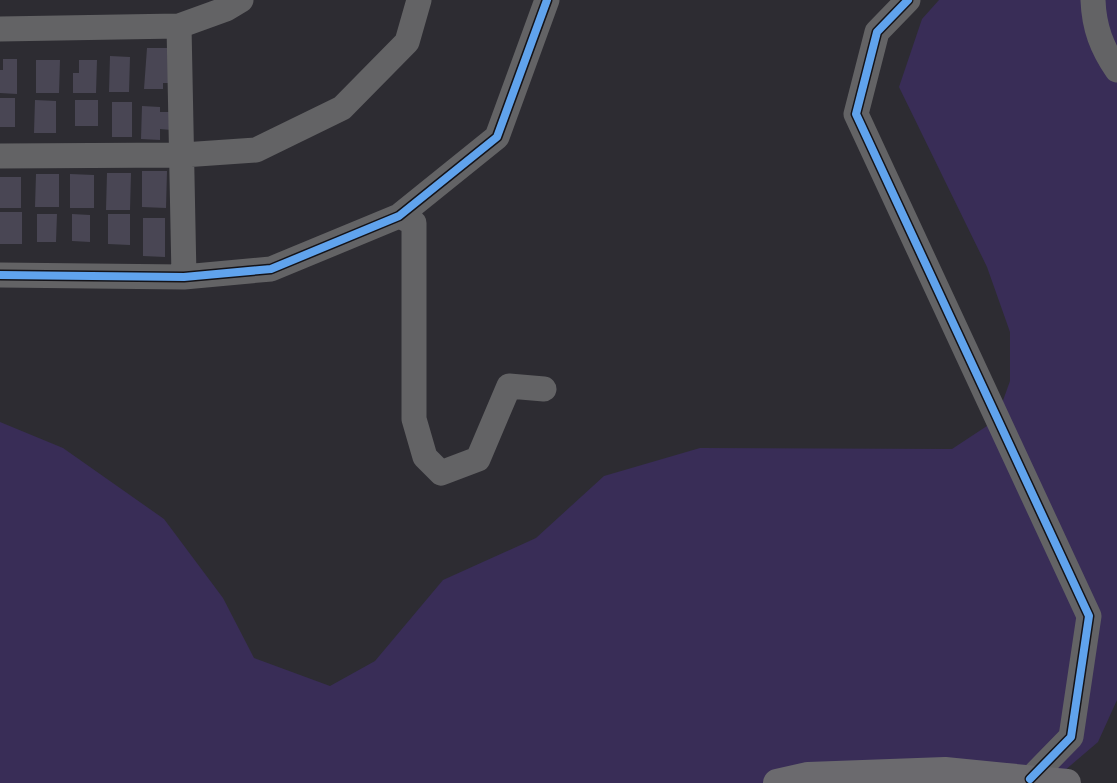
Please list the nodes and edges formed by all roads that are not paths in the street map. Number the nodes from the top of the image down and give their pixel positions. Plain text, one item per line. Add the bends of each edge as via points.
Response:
1 (241, 0) edge
2 (419, 0) edge
3 (546, 0) edge
4 (908, 0) edge
5 (1093, 0) edge
6 (179, 26) junction
7 (0, 29) edge
8 (1117, 70) edge
9 (183, 155) junction
10 (0, 156) edge
11 (398, 216) junction
12 (0, 275) edge
13 (184, 277) junction
14 (544, 389) dead end
15 (1030, 779) junction
16 (777, 783) edge
17 (1067, 783) edge

1 - 6 street
2 - 9 street via 407,42 342,108 256,150
3 - 11 street via 497,137
4 - 15 street via 877,32 856,114 1089,616 1071,737
5 - 8 street via 1098,38
6 - 7 street
6 - 9 street
9 - 10 street
9 - 13 street
11 - 13 street via 271,269
11 - 14 street via 414,223 414,419 425,457 441,473 478,459 508,386
12 - 13 street
15 - 16 highway via 945,771 808,776
15 - 17 highway

